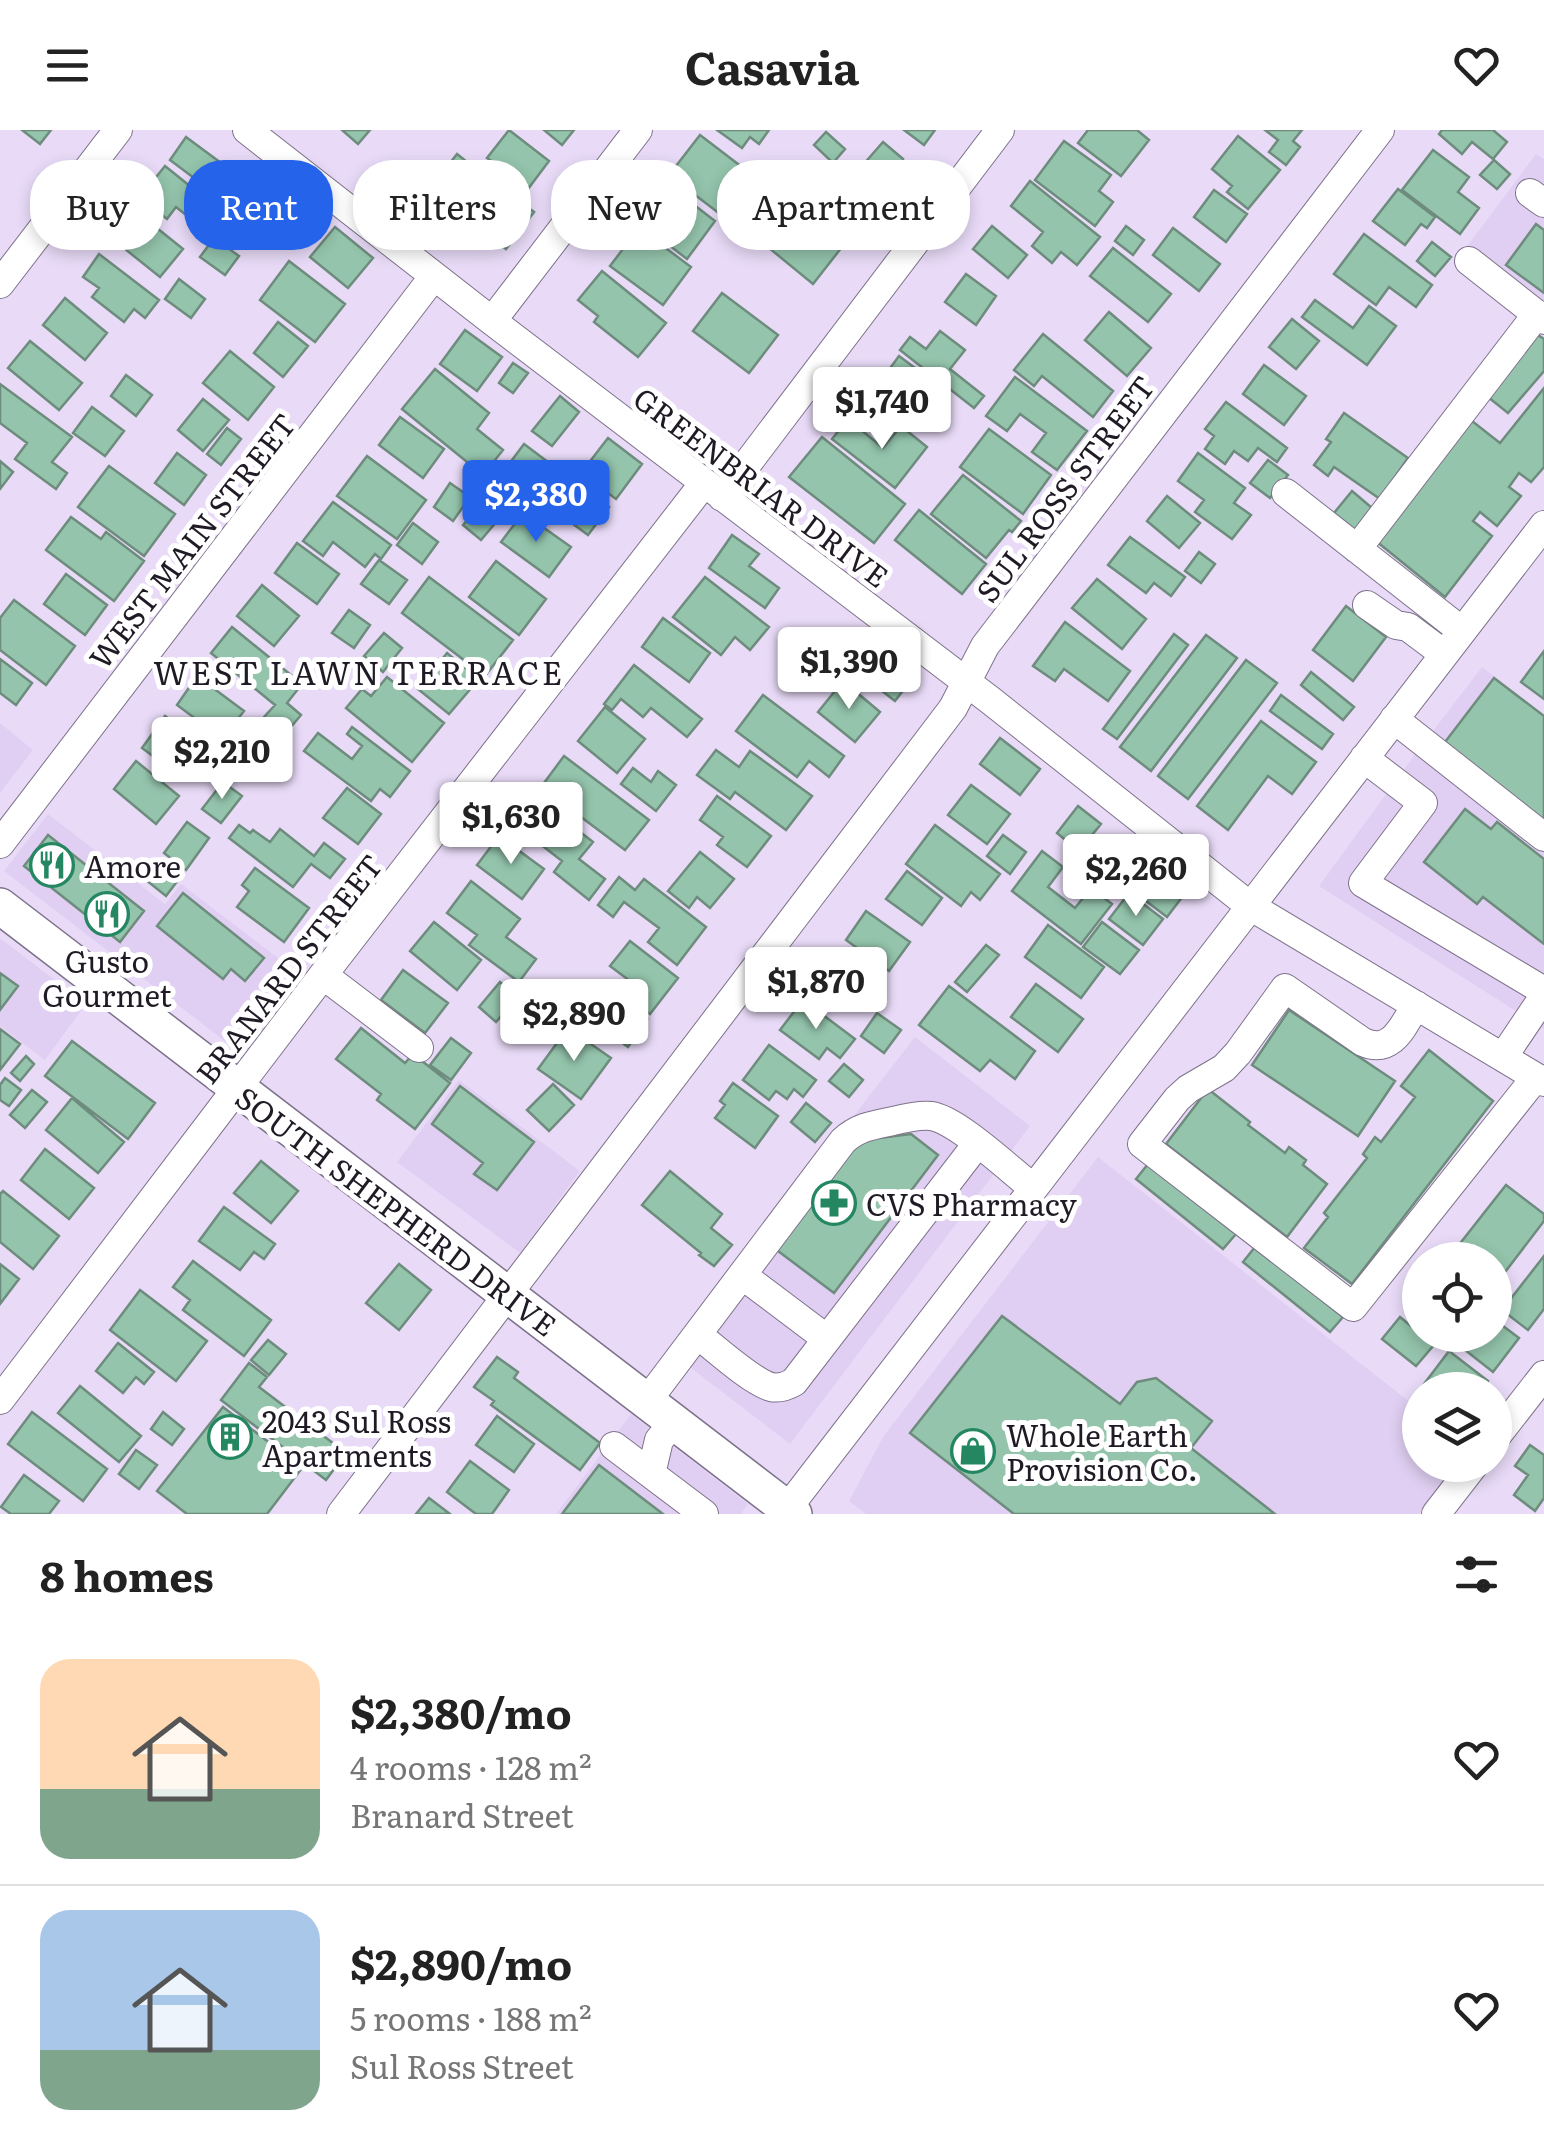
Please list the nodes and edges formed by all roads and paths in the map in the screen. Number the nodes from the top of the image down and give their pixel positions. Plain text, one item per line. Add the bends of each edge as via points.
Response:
1 (118, 130) edge
2 (246, 130) edge
3 (638, 130) edge
4 (1000, 130) edge
5 (1380, 130) edge
6 (1469, 261) dead end
7 (434, 276) junction
8 (0, 284) edge
9 (1540, 317) edge
10 (492, 321) junction
11 (713, 490) junction
12 (1286, 493) dead end
13 (1544, 525) edge
14 (1357, 549) junction
15 (1367, 605) dead end
16 (1462, 631) junction
17 (1444, 654) junction
18 (964, 682) junction
19 (1394, 720) junction
20 (1364, 758) junction
21 (1544, 836) edge
22 (0, 844) edge
23 (0, 906) edge
24 (1250, 906) junction
25 (324, 975) junction
26 (1544, 994) edge
27 (1416, 1006) junction
28 (419, 1048) dead end
29 (1503, 1058) junction
30 (1540, 1080) edge
31 (237, 1088) junction
32 (977, 1144) junction
33 (1032, 1187) junction
34 (742, 1275) junction
35 (508, 1295) junction
36 (698, 1334) junction
37 (827, 1340) junction
38 (1544, 1375) edge
39 (0, 1400) edge
40 (660, 1412) junction
41 (1512, 1416) edge
42 (614, 1446) dead end
43 (651, 1474) junction
44 (1462, 1482) edge
45 (788, 1512) edge
46 (1441, 1512) edge
47 (341, 1514) edge
48 (704, 1514) edge

1 - 8 street
2 - 7 street, GREENBRIAR DRIVE
3 - 10 street
4 - 11 street, BRANARD STREET
5 - 18 street, SUL ROSS STREET
6 - 9 street
7 - 10 street, GREENBRIAR DRIVE
7 - 22 street, WEST MAIN STREET
9 - 14 street
10 - 11 street, GREENBRIAR DRIVE
11 - 18 street, GREENBRIAR DRIVE
11 - 25 street, BRANARD STREET
12 - 14 street
13 - 16 street
14 - 16 street
15 - 17 street
16 - 17 street
17 - 19 street
18 - 24 street, GREENBRIAR DRIVE
18 - 35 street, SUL ROSS STREET via 954,708
19 - 20 street
19 - 21 street
20 - 24 street
20 - 26 street via 1423,803 1362,883
23 - 31 main road, SOUTH SHEPHERD DRIVE
24 - 27 street, GREENBRIAR DRIVE
24 - 33 street
25 - 28 street
25 - 31 street, BRANARD STREET
26 - 29 street
27 - 29 street, GREENBRIAR DRIVE
27 - 30 street via 1397,1035 1374,1047 1285,988 1238,1053 1177,1099 1142,1144 1353,1307
29 - 30 street, GREENBRIAR DRIVE
31 - 35 main road, SOUTH SHEPHERD DRIVE
31 - 39 street, BRANARD STREET
32 - 33 street
32 - 34 street via 935,1116 854,1132
32 - 37 street
33 - 45 street
34 - 36 street
34 - 37 street
35 - 40 main road, SOUTH SHEPHERD DRIVE
35 - 47 street, SUL ROSS STREET
36 - 37 street via 772,1387 794,1382
36 - 40 street
38 - 41 street
40 - 43 street
40 - 45 main road, SOUTH SHEPHERD DRIVE
42 - 43 street
43 - 48 street
44 - 46 street

